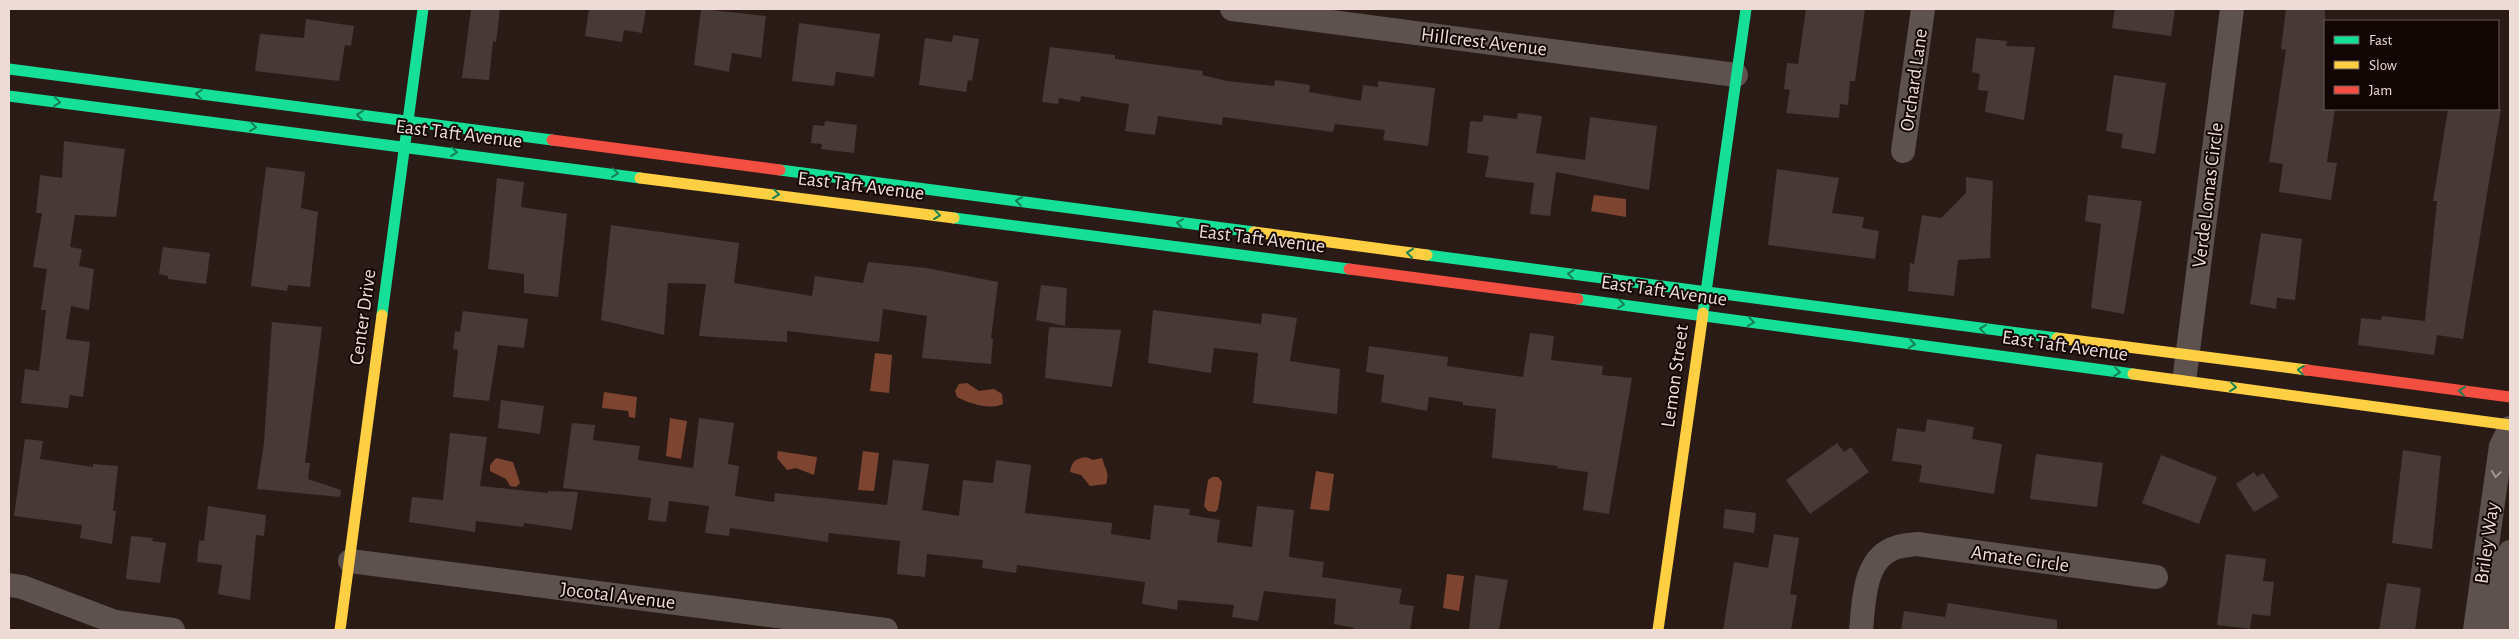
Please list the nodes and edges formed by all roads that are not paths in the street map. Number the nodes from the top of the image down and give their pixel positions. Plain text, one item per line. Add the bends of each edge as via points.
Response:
1 (423, 9) edge
2 (1232, 9) edge
3 (1746, 9) edge
4 (1923, 9) edge
5 (2232, 9) edge
6 (9, 69) edge
7 (1736, 75) junction
8 (9, 96) edge
9 (408, 121) junction
10 (405, 146) junction
11 (1903, 152) dead end
12 (973, 208) junction
13 (1205, 238) junction
14 (1706, 292) junction
15 (1703, 315) junction
16 (2188, 355) junction
17 (2184, 381) junction
18 (2510, 397) edge
19 (2510, 425) edge
20 (2510, 428) edge
21 (2510, 552) edge
22 (350, 561) junction
23 (2156, 578) dead end
24 (9, 585) edge
25 (173, 630) edge
26 (340, 630) edge
27 (886, 630) edge
28 (1658, 630) edge
29 (1861, 630) edge
30 (2476, 630) edge
31 (2499, 630) edge

1 - 9 street, Center Drive
2 - 7 street, Hillcrest Avenue
3 - 7 street, Lemon Street
4 - 11 street, Orchard Lane
5 - 16 street, Verde Lomas Circle
9 -> 6 street, East Taft Avenue
7 - 14 street, Lemon Street
8 -> 10 street, East Taft Avenue
9 - 10 street, Center Drive
9 - 12 street, East Taft Avenue
10 -> 12 street, East Taft Avenue
10 - 22 street, Center Drive
13 -> 12 street, East Taft Avenue
12 - 13 street, East Taft Avenue
14 -> 13 street, East Taft Avenue
13 -> 15 street, East Taft Avenue
14 - 15 street, Lemon Street
16 -> 14 street, East Taft Avenue
15 -> 17 street, East Taft Avenue
15 - 28 street, Lemon Street
16 - 17 street, Verde Lomas Circle
18 -> 16 street, East Taft Avenue
17 -> 19 street, East Taft Avenue
20 -> 30 street, Briley Way via 2501,446
21 - 31 street, Briley Way
22 - 26 street, Center Drive
22 - 27 street, Jocotal Avenue
23 - 29 street, Amate Circle via 1917,544 1897,547 1874,566 1867,581
24 - 25 street via 115,622

